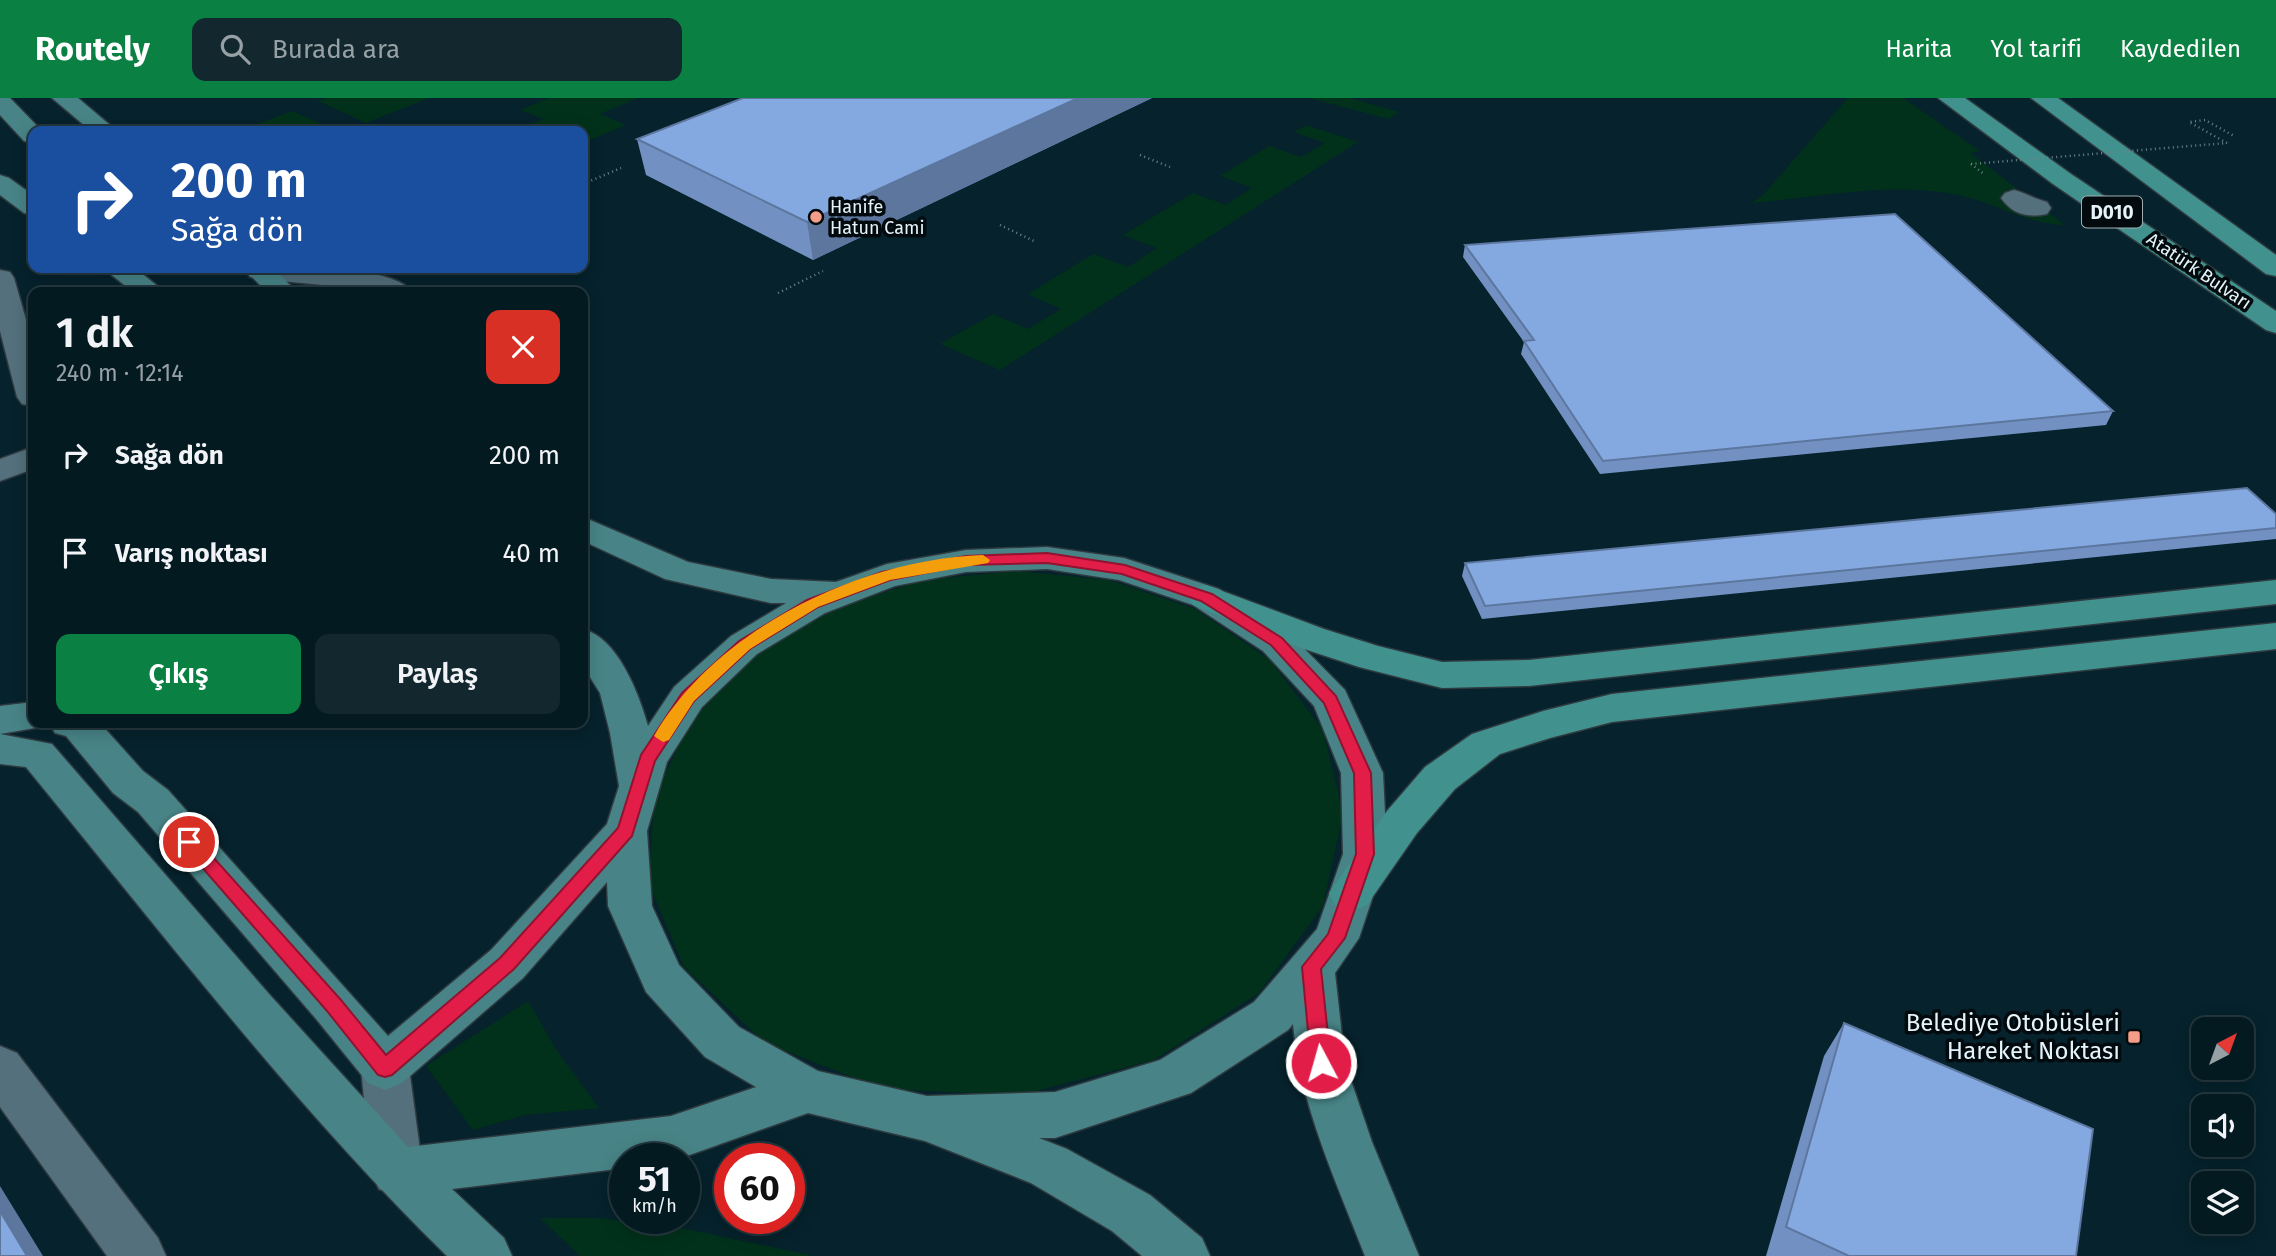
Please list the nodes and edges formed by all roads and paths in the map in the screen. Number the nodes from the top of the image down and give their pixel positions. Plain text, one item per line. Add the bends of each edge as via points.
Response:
1 (64, 98) edge
2 (1950, 98) edge
3 (2043, 98) edge
4 (0, 102) edge
5 (99, 126) edge
6 (28, 131) edge
7 (2234, 136) dead end
8 (1140, 155) dead end
9 (1971, 164) dead end
10 (1170, 167) dead end
11 (621, 168) dead end
12 (588, 182) edge
13 (0, 183) edge
14 (28, 203) edge
15 (1000, 225) dead end
16 (1034, 241) dead end
17 (2276, 268) edge
18 (823, 271) dead end
19 (124, 273) edge
20 (152, 273) edge
21 (262, 273) edge
22 (295, 273) edge
23 (0, 278) edge
24 (144, 287) edge
25 (163, 287) edge
26 (278, 287) edge
27 (384, 287) edge
28 (778, 293) dead end
29 (2276, 324) edge
30 (28, 379) edge
31 (28, 459) edge
32 (0, 471) edge
33 (588, 530) edge
34 (2276, 592) edge
35 (840, 593) junction
36 (1206, 597) junction
37 (2276, 636) edge
38 (588, 645) edge
39 (28, 717) edge
40 (0, 720) edge
41 (82, 728) edge
42 (0, 750) edge
43 (639, 786) junction
44 (626, 831) junction
45 (1352, 893) junction
46 (1311, 967) junction
47 (0, 1068) edge
48 (385, 1069) junction
49 (808, 1091) junction
50 (927, 1119) junction
51 (397, 1172) junction
52 (139, 1256) edge
53 (485, 1256) edge
54 (1183, 1256) edge
55 (1392, 1256) edge

1 - 5 main road
2 - 29 highway, Atatürk Bulvarı / D010
3 - 17 highway, D010
4 - 6 main road
7 - 9 path, bridge via 2205,120 2189,122 2227,143
8 - 10 path
11 - 12 path
13 - 14 main road
15 - 16 path
18 - 28 path
19 - 24 main road
20 - 25 main road
21 - 26 main road
22 - 27 street
23 - 30 street
31 - 32 street
33 - 35 main road via 678,571 771,591
34 - 36 highway via 1529,673 1442,675 1311,638
35 - 36 main road via 887,576 966,561 1047,558 1125,569
35 - 43 main road via 744,645 688,697 647,760
36 - 45 main road via 1276,642 1331,701 1362,773 1365,854
37 - 45 highway via 1612,708 1543,725 1486,744 1440,778
38 - 43 main road via 619,692
39 - 40 main road
41 - 48 main road via 128,782 153,801
42 - 51 main road via 38,754
43 - 44 main road
44 - 48 main road via 507,964
44 - 49 main road via 630,906 662,978 723,1042
45 - 46 main road via 1336,938
46 - 50 main road via 1271,1016 1174,1078 1055,1115
46 - 55 main road via 1321,1063
47 - 52 street
48 - 51 street
49 - 50 main road
49 - 51 main road via 671,1139
50 - 54 main road via 1049,1166 1131,1213
51 - 53 main road

